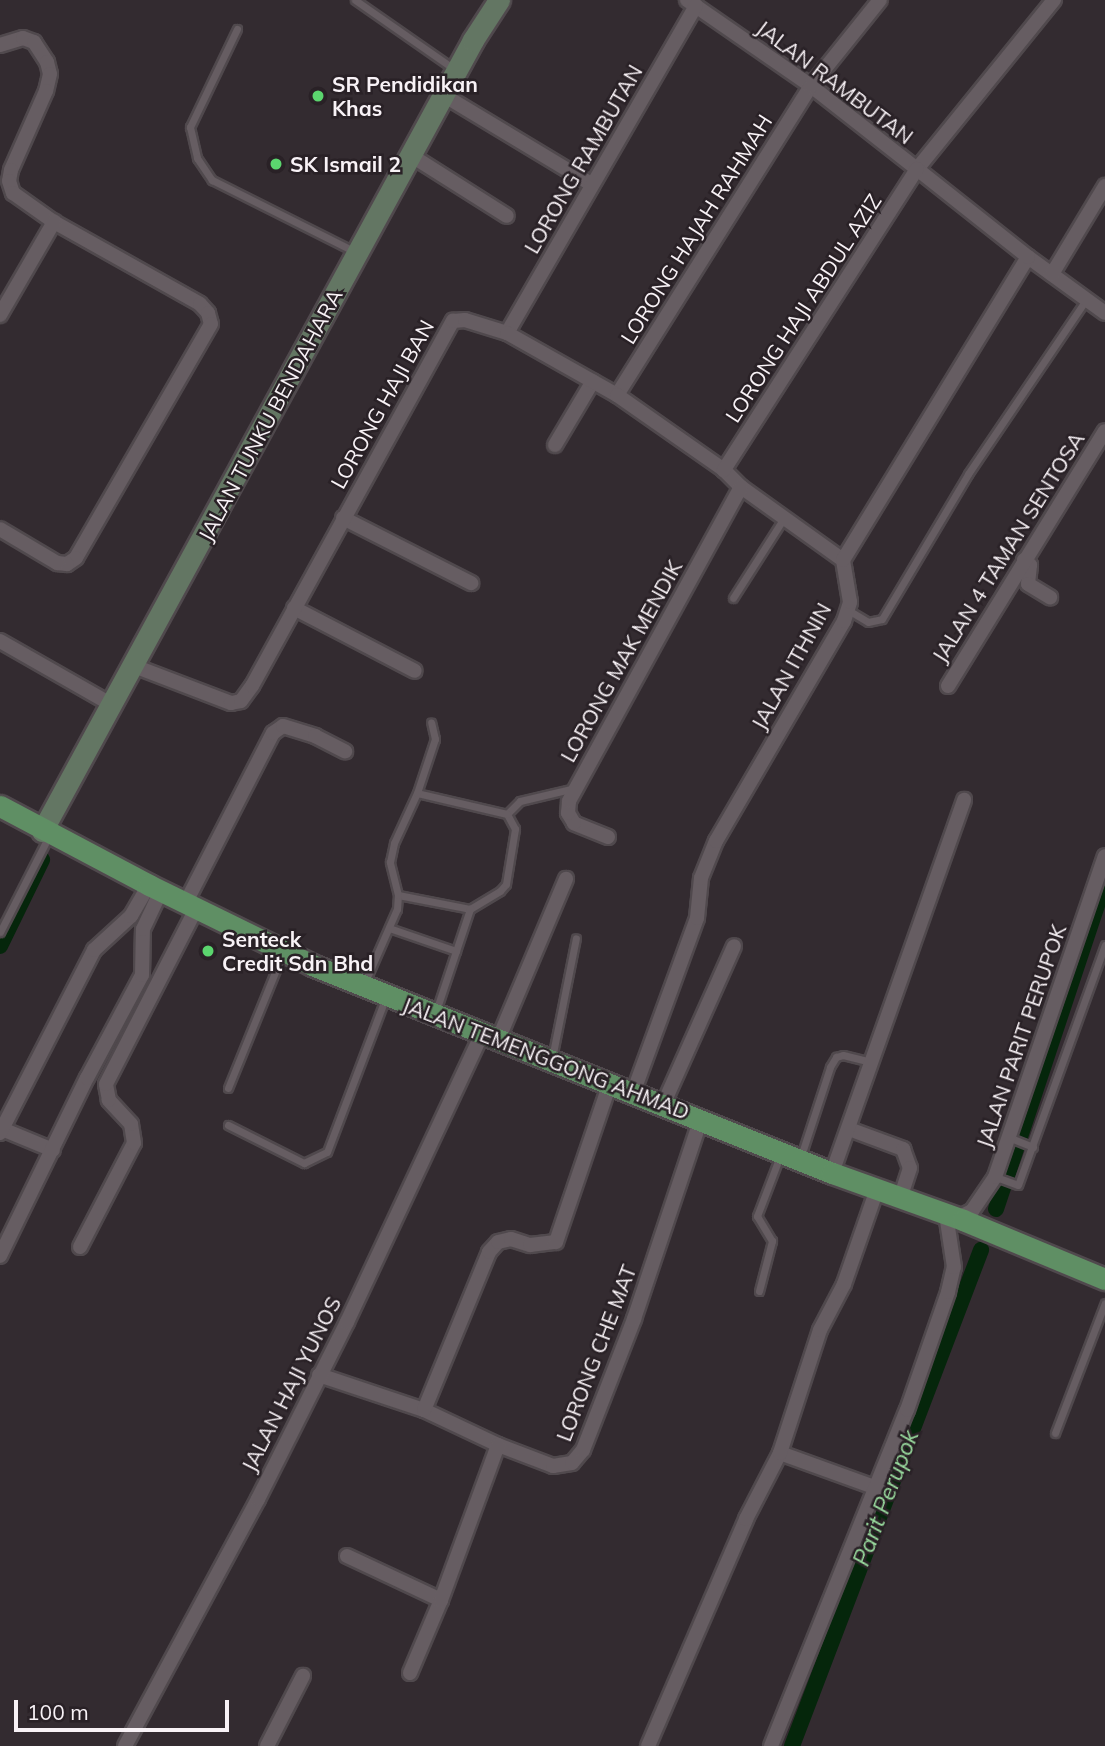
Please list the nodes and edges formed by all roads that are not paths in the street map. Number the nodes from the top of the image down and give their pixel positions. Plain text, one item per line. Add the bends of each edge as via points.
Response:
1 (355, 0) edge
2 (499, 0) edge
3 (880, 0) edge
4 (1054, 0) edge
5 (692, 3) edge
6 (237, 29) dead end
7 (0, 45) edge
8 (457, 72) junction
9 (811, 86) junction
10 (445, 96) junction
11 (412, 156) junction
12 (917, 169) junction
13 (591, 184) junction
14 (1105, 186) edge
15 (507, 216) dead end
16 (54, 222) junction
17 (357, 253) junction
18 (1028, 257) junction
19 (1052, 274) junction
20 (1087, 300) junction
21 (1105, 313) edge
22 (0, 315) edge
23 (507, 333) junction
24 (593, 382) junction
25 (617, 395) junction
26 (1105, 431) edge
27 (555, 446) dead end
28 (724, 470) junction
29 (741, 487) junction
30 (343, 518) junction
31 (784, 518) junction
32 (0, 529) edge
33 (843, 560) junction
34 (1024, 560) junction
35 (471, 583) dead end
36 (1051, 597) dead end
37 (733, 598) dead end
38 (294, 608) junction
39 (848, 610) junction
40 (0, 641) edge
41 (134, 666) junction
42 (415, 671) dead end
43 (948, 686) dead end
44 (111, 705) junction
45 (431, 722) dead end
46 (345, 751) dead end
47 (575, 788) junction
48 (417, 793) junction
49 (964, 800) dead end
50 (0, 806) edge
51 (507, 814) junction
52 (46, 833) junction
53 (608, 837) dead end
54 (1104, 860) edge
55 (566, 879) dead end
56 (155, 888) junction
57 (398, 895) junction
58 (191, 906) junction
59 (470, 909) junction
60 (389, 928) junction
61 (0, 932) edge
62 (576, 938) dead end
63 (1105, 945) edge
64 (734, 946) dead end
65 (284, 951) junction
66 (456, 951) junction
67 (363, 986) junction
68 (387, 995) junction
69 (434, 1015) junction
70 (490, 1037) junction
71 (551, 1061) junction
72 (872, 1062) junction
73 (610, 1083) junction
74 (228, 1088) dead end
75 (633, 1093) junction
76 (663, 1105) junction
77 (701, 1119) junction
78 (228, 1125) dead end
79 (849, 1129) junction
80 (1, 1131) edge
81 (1008, 1137) junction
82 (1034, 1147) junction
83 (53, 1150) junction
84 (791, 1156) junction
85 (832, 1172) junction
86 (995, 1177) junction
87 (877, 1189) junction
88 (900, 1198) junction
89 (952, 1216) junction
90 (80, 1247) dead end
91 (0, 1256) edge
92 (1105, 1279) edge
93 (759, 1291) dead end
94 (1105, 1303) edge
95 (319, 1375) junction
96 (424, 1409) junction
97 (1055, 1433) dead end
98 (498, 1445) junction
99 (780, 1453) junction
100 (874, 1487) junction
101 (347, 1556) dead end
102 (441, 1600) junction
103 (410, 1674) dead end
104 (303, 1676) dead end
105 (125, 1746) edge
106 (267, 1746) edge
107 (648, 1746) edge
108 (771, 1746) edge

1 - 8 lane
2 - 8 street, JALAN TUNKU BENDAHARA
3 - 9 street, LORONG HAJAH RAHMAH
4 - 12 street, JALAN RAMBUTAN
5 - 9 street, JALAN RAMBUTAN
5 - 13 street, LORONG RAMBUTAN
6 - 17 lane via 190,127 203,171 212,180
7 - 16 street via 23,38 34,42 47,62 46,91 9,181 20,201
8 - 10 street, JALAN TUNKU BENDAHARA
9 - 12 street, JALAN RAMBUTAN
9 - 25 street, LORONG HAJAH RAHMAH
10 - 11 street, JALAN TUNKU BENDAHARA
10 - 13 street
11 - 15 street
11 - 17 street, JALAN TUNKU BENDAHARA
12 - 18 street
12 - 28 street, LORONG HAJI ABDUL AZIZ
13 - 23 street, LORONG RAMBUTAN
14 - 19 street
16 - 22 street
16 - 32 street via 200,304 211,324 76,558 67,564 57,563
17 - 41 street, JALAN TUNKU BENDAHARA
18 - 19 street
18 - 33 street
19 - 20 street
20 - 21 street
20 - 39 lane via 968,474 882,619 868,622
23 - 24 street, LORONG HAJI BAN
23 - 30 street, LORONG HAJI BAN via 465,320 447,327
24 - 25 street, LORONG HAJI BAN
24 - 27 street
25 - 28 street, LORONG HAJI BAN
26 - 34 street, JALAN 4 TAMAN SENTOSA
28 - 29 street, LORONG HAJI BAN
29 - 31 street, LORONG HAJI BAN
29 - 47 street, LORONG MAK MENDIK
30 - 35 street
30 - 38 street, LORONG HAJI BAN
31 - 33 street, LORONG HAJI BAN
31 - 37 lane
33 - 39 street, JALAN ITHNIN
34 - 36 street via 1030,565 1028,583
34 - 43 street, JALAN 4 TAMAN SENTOSA
38 - 41 street, LORONG HAJI BAN via 241,701 231,703
38 - 42 street
39 - 75 street, JALAN ITHNIN via 716,841 701,878 697,918
40 - 44 street
41 - 44 street, JALAN TUNKU BENDAHARA
44 - 52 street, JALAN TUNKU BENDAHARA
45 - 48 lane via 435,739
46 - 58 street via 283,726 273,733
47 - 51 lane via 520,801
47 - 53 street, LORONG MAK MENDIK via 568,813 574,823
48 - 51 lane
48 - 57 lane via 390,862
49 - 72 street
50 - 52 main road, JALAN TEMENGGONG AHMAD
51 - 59 lane via 515,829 506,884
52 - 56 main road, JALAN TEMENGGONG AHMAD
52 - 61 lane
54 - 81 street, JALAN PARIT PERUPOK
55 - 70 street, JALAN HAJI YUNOS
56 - 58 main road, JALAN TEMENGGONG AHMAD
56 - 80 street via 94,950
56 - 83 street via 143,929 142,975
57 - 59 lane
57 - 60 lane
58 - 65 main road, JALAN TEMENGGONG AHMAD
58 - 90 street via 106,1084 109,1100 131,1124 134,1143
59 - 66 lane
60 - 66 lane
60 - 67 lane
62 - 71 lane
63 - 82 lane
64 - 76 street
65 - 67 main road, JALAN TEMENGGONG AHMAD
65 - 74 lane
66 - 69 lane
67 - 68 main road, JALAN TEMENGGONG AHMAD
68 - 69 main road, JALAN TEMENGGONG AHMAD
68 - 78 lane via 327,1152 304,1163
69 - 70 main road, JALAN TEMENGGONG AHMAD
70 - 71 main road, JALAN TEMENGGONG AHMAD
70 - 95 street, JALAN HAJI YUNOS
71 - 73 main road, JALAN TEMENGGONG AHMAD
72 - 79 street
72 - 84 lane via 836,1057
73 - 75 main road, JALAN TEMENGGONG AHMAD
73 - 96 street via 556,1242 530,1245 511,1239 498,1242 489,1252
75 - 76 main road, JALAN TEMENGGONG AHMAD
76 - 77 main road, JALAN TEMENGGONG AHMAD
77 - 84 main road, JALAN TEMENGGONG AHMAD
77 - 98 street, LORONG CHE MAT via 634,1319 583,1450 572,1463 552,1466
79 - 85 street
79 - 88 street via 902,1149 910,1168
80 - 83 street
81 - 82 lane
81 - 86 street, JALAN PARIT PERUPOK
82 - 86 lane via 1018,1185
83 - 91 street
84 - 85 main road, JALAN TEMENGGONG AHMAD
84 - 93 lane via 757,1216 772,1241
85 - 87 main road, JALAN TEMENGGONG AHMAD
86 - 89 street, JALAN PARIT PERUPOK via 972,1211
87 - 88 main road, JALAN TEMENGGONG AHMAD
87 - 99 street via 844,1284 820,1330
88 - 89 main road, JALAN TEMENGGONG AHMAD
89 - 92 main road, JALAN TEMENGGONG AHMAD
89 - 100 street via 954,1267 948,1292 907,1410
94 - 97 lane
95 - 96 street, LORONG CHE MAT
95 - 105 street, JALAN HAJI YUNOS
96 - 98 street, LORONG CHE MAT
98 - 102 street
99 - 100 street
99 - 107 street via 746,1519
100 - 108 street
101 - 102 street
102 - 103 street
104 - 106 street

